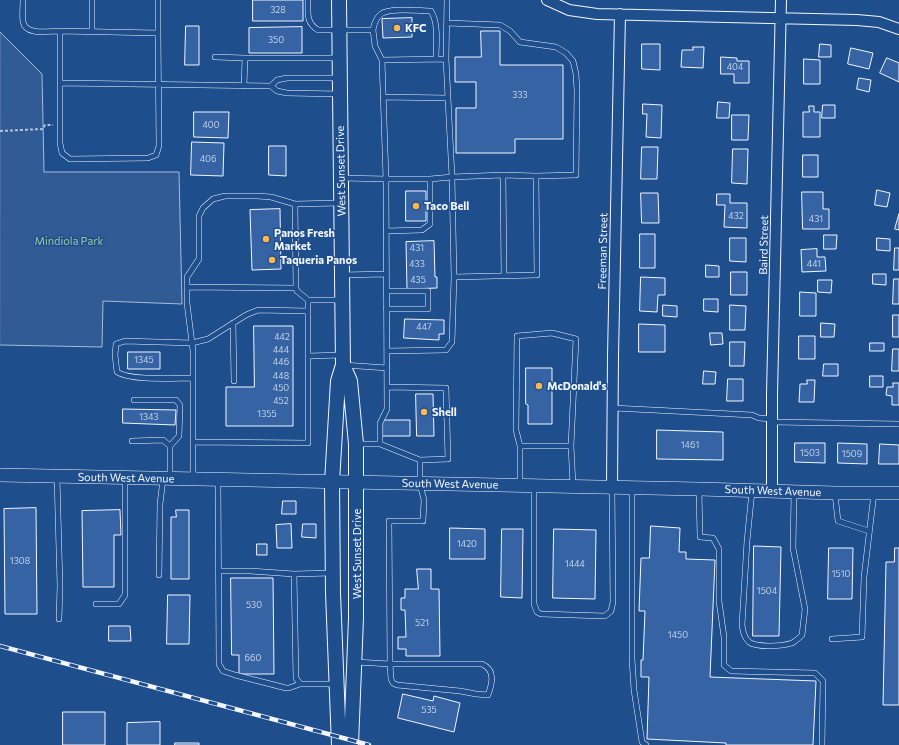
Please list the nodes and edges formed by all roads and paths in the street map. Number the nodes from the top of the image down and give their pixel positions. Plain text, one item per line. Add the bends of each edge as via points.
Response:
1 (23, 0) edge
2 (92, 0) edge
3 (158, 0) edge
4 (308, 0) edge
5 (339, 0) edge
6 (447, 0) edge
7 (547, 0) edge
8 (781, 0) edge
9 (620, 14) junction
10 (781, 17) junction
11 (447, 23) junction
12 (339, 30) junction
13 (373, 30) junction
14 (899, 30) edge
15 (60, 31) junction
16 (92, 32) junction
17 (158, 33) junction
18 (215, 57) dead end
19 (245, 58) junction
20 (339, 58) junction
21 (436, 59) junction
22 (446, 59) junction
23 (382, 60) junction
24 (340, 78) junction
25 (60, 83) junction
26 (159, 85) junction
27 (244, 86) junction
28 (270, 86) junction
29 (340, 94) junction
30 (383, 97) junction
31 (448, 98) junction
32 (60, 125) junction
33 (0, 130) edge
34 (503, 175) junction
35 (536, 176) junction
36 (452, 177) junction
37 (341, 178) junction
38 (386, 179) junction
39 (430, 179) junction
40 (341, 203) junction
41 (295, 204) junction
42 (386, 231) junction
43 (386, 274) junction
44 (342, 275) junction
45 (504, 276) junction
46 (454, 277) junction
47 (187, 287) junction
48 (296, 288) junction
49 (386, 291) junction
50 (308, 300) junction
51 (342, 300) junction
52 (386, 309) junction
53 (308, 311) junction
54 (233, 323) junction
55 (192, 343) junction
56 (387, 351) junction
57 (308, 356) junction
58 (343, 360) junction
59 (387, 368) junction
60 (193, 378) junction
61 (234, 381) dead end
62 (387, 387) junction
63 (134, 400) dead end
64 (613, 408) junction
65 (772, 420) junction
66 (899, 424) edge
67 (132, 441) dead end
68 (193, 442) junction
69 (356, 444) junction
70 (380, 444) junction
71 (170, 446) junction
72 (520, 446) junction
73 (571, 446) junction
74 (420, 460) junction
75 (0, 475) edge
76 (56, 476) junction
77 (126, 478) junction
78 (166, 478) junction
79 (193, 479) junction
80 (218, 479) junction
81 (332, 482) junction
82 (357, 483) junction
83 (420, 484) junction
84 (520, 486) junction
85 (534, 486) junction
86 (573, 486) junction
87 (612, 487) junction
88 (632, 488) junction
89 (699, 489) junction
90 (752, 490) junction
91 (772, 490) junction
92 (794, 491) junction
93 (874, 492) junction
94 (835, 493) junction
95 (899, 493) edge
96 (870, 531) junction
97 (219, 571) junction
98 (333, 573) junction
99 (294, 574) junction
100 (159, 575) dead end
101 (96, 604) dead end
102 (59, 619) dead end
103 (832, 639) dead end
104 (355, 662) junction
105 (390, 664) junction
106 (300, 684) junction
107 (337, 684) junction
108 (340, 745) edge
109 (351, 745) edge
110 (646, 745) edge
111 (822, 745) edge

1 - 15 lane via 26,29
2 - 16 lane
3 - 17 lane
4 - 12 lane via 308,20 313,27 318,30
5 - 12 main road, West Sunset Drive
6 - 11 lane
7 - 9 street via 569,10
8 - 10 street, Baird Street
9 - 10 street
9 - 64 street, Freeman Street
10 - 14 street via 868,20
10 - 65 street, Baird Street
11 - 22 lane
11 - 35 lane via 500,25 520,42 556,47 573,61 577,91 576,175
12 - 13 lane
12 - 20 main road, West Sunset Drive
13 - 21 lane via 376,20 382,13 391,10 431,11 436,24
13 - 23 lane via 375,46
15 - 16 lane
15 - 25 lane
16 - 17 lane
17 - 26 lane
18 - 19 lane
19 - 20 lane
19 - 27 lane
20 - 24 main road, West Sunset Drive
21 - 22 lane
21 - 23 lane
22 - 31 lane
23 - 30 lane
24 - 28 lane via 287,78 277,80
24 - 29 main road, West Sunset Drive
25 - 26 lane
25 - 32 lane
26 - 27 lane
26 - 32 lane via 159,146 156,155 148,158 70,159 62,153
27 - 28 lane
28 - 29 lane via 287,94
29 - 37 main road, West Sunset Drive
30 - 31 lane
30 - 38 lane
31 - 36 lane
32 - 33 path via 45,125 43,129
34 - 35 lane
34 - 36 lane
34 - 45 lane
35 - 45 lane via 537,275
36 - 39 lane
36 - 46 lane
37 - 38 lane
37 - 40 main road, West Sunset Drive
38 - 39 lane
38 - 42 lane
39 - 42 lane via 430,224 422,230
40 - 41 lane
40 - 44 main road, West Sunset Drive
41 - 47 lane via 257,196 219,197 208,202 199,216 200,255 188,275
41 - 48 lane
42 - 43 lane
43 - 44 lane
43 - 49 lane
44 - 51 main road, West Sunset Drive
45 - 46 lane
46 - 56 lane via 452,342 446,350
47 - 48 lane
47 - 55 lane
48 - 50 lane
49 - 52 lane
49 - 52 lane via 428,291 428,309
50 - 51 lane
50 - 53 lane
51 - 58 main road, West Sunset Drive
52 - 56 lane
53 - 54 lane via 258,310
53 - 57 lane
54 - 55 lane via 208,338
54 - 61 lane
55 - 60 lane
55 - 60 lane via 126,341 116,344 116,350 117,372 122,375
56 - 59 lane
57 - 58 lane
57 - 68 lane via 308,442
58 - 59 lane
58 - 69 main road, West Sunset Drive via 350,381
58 - 81 main road, West Sunset Drive via 338,381
59 - 62 lane
60 - 68 lane
62 - 70 lane via 387,409 380,423
62 - 74 lane via 446,388 448,459
63 - 71 lane via 176,400 180,405 180,436
64 - 65 lane via 752,415
64 - 87 street, Freeman Street
65 - 66 lane
65 - 91 street, Baird Street
67 - 71 lane via 163,440
68 - 79 lane
69 - 70 lane
69 - 82 main road, West Sunset Drive
70 - 74 lane
71 - 78 lane
72 - 73 lane
72 - 73 lane via 516,430 517,336 552,333 576,339
72 - 84 lane
73 - 86 lane
74 - 83 lane
75 - 76 street, South West Avenue
76 - 77 street, South West Avenue
76 - 102 lane
77 - 78 street, South West Avenue
77 - 101 lane via 124,594 119,604
78 - 79 street, South West Avenue
78 - 100 lane via 160,504
79 - 80 street, South West Avenue
80 - 81 street, South West Avenue
80 - 97 lane
81 - 82 street, South West Avenue
81 - 98 main road, West Sunset Drive
82 - 83 street, South West Avenue
82 - 104 main road, West Sunset Drive
83 - 84 street, South West Avenue
83 - 105 lane via 424,500 423,521 389,521
84 - 85 street, South West Avenue
85 - 86 street, South West Avenue
85 - 87 lane via 534,604 537,612 605,616 612,611 613,602
86 - 87 street, South West Avenue
87 - 88 street, South West Avenue
88 - 89 street, South West Avenue
88 - 110 lane via 632,659 642,742
89 - 90 street, South West Avenue
89 - 111 lane via 700,537 713,538 719,549 719,601 724,637 724,665 731,671 815,673 823,682
90 - 91 street, South West Avenue
90 - 92 lane via 742,625 748,642 755,646 794,642 802,635 805,609 793,548
91 - 92 street, South West Avenue
92 - 94 street, South West Avenue
93 - 94 street, South West Avenue
93 - 95 street, South West Avenue
93 - 96 lane
94 - 96 lane via 838,521
96 - 103 lane via 864,577 862,638
97 - 99 lane via 250,570
97 - 106 lane via 219,664 224,671 286,688
98 - 99 lane
98 - 107 main road, West Sunset Drive
99 - 106 lane via 296,678
104 - 105 lane
104 - 109 main road, West Sunset Drive
105 - 105 lane via 482,664 488,666 491,671 492,686 488,695 397,685 391,679
106 - 107 lane
107 - 108 main road, West Sunset Drive

